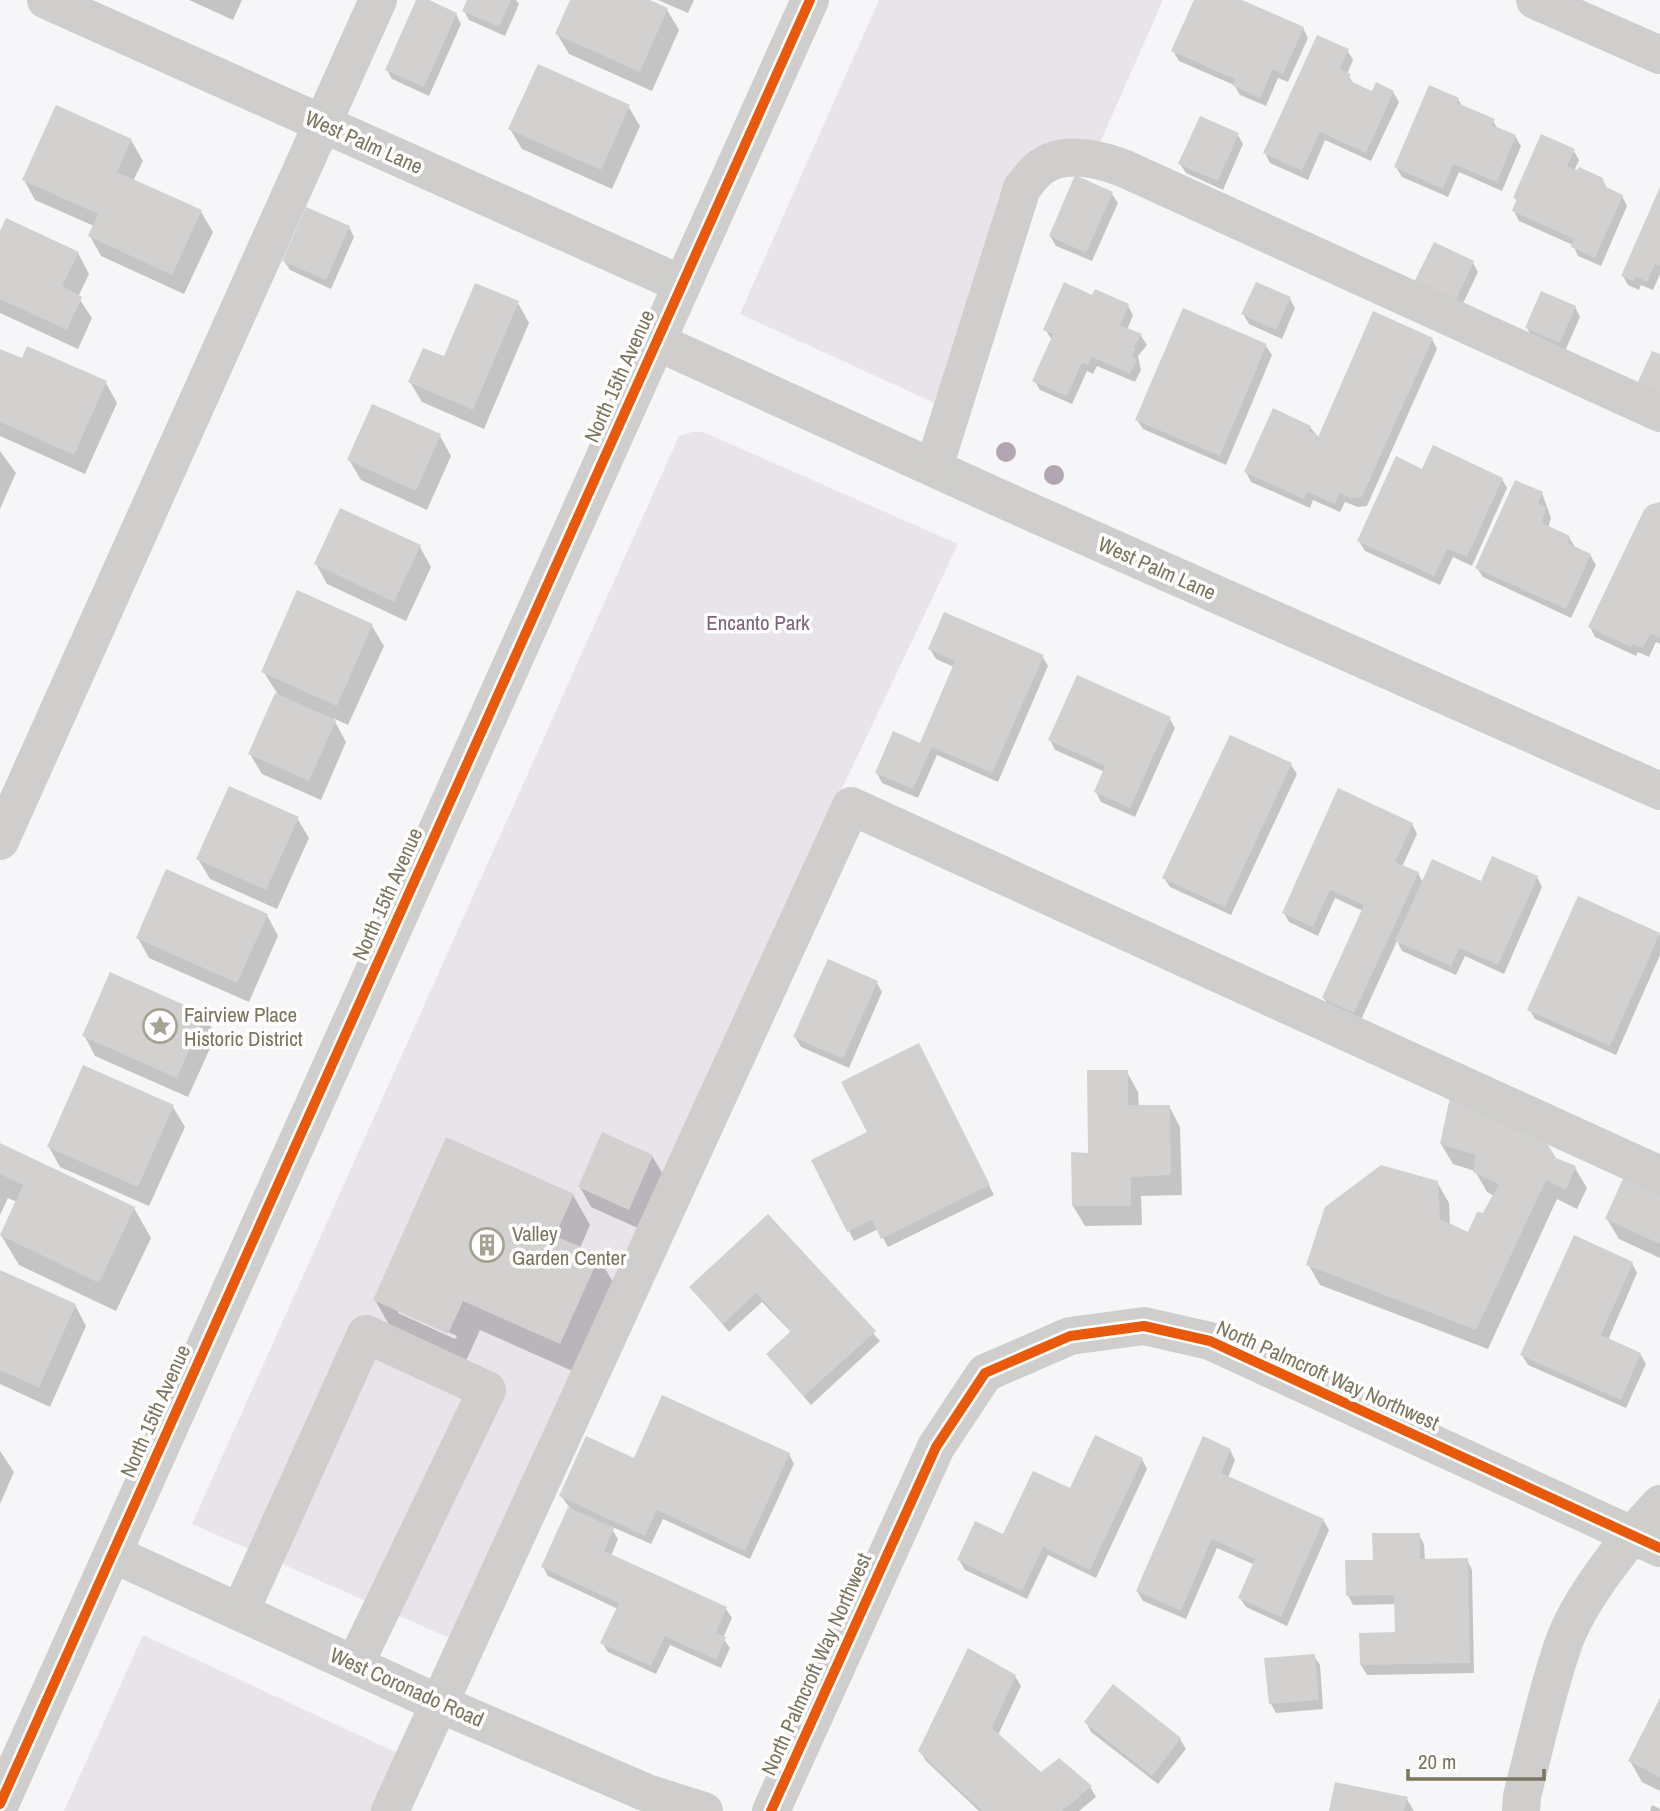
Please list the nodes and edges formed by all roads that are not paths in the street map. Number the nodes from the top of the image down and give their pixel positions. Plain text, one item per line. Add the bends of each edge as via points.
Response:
1 (46, 0) edge
2 (378, 0) edge
3 (810, 0) edge
4 (1535, 0) edge
5 (1660, 55) edge
6 (322, 123) junction
7 (681, 284) junction
8 (655, 341) junction
9 (1660, 413) edge
10 (934, 467) junction
11 (1660, 791) edge
12 (0, 841) edge
13 (1660, 1175) edge
14 (1660, 1504) edge
15 (1645, 1541) edge
16 (113, 1554) junction
17 (240, 1612) junction
18 (355, 1664) junction
19 (440, 1704) junction
20 (0, 1804) edge
21 (390, 1811) edge
22 (704, 1811) edge
23 (771, 1811) edge
24 (1521, 1811) edge

1 - 6 street, West Palm Lane
2 - 6 street
3 - 7 street, North 15th Avenue
4 - 5 street
6 - 7 street, West Palm Lane
6 - 12 street
7 - 8 street, North 15th Avenue
8 - 10 street, West Palm Lane
8 - 16 street, North 15th Avenue
9 - 10 street via 1123,168 1096,158 1066,158 1041,166 1022,188
10 - 11 street, West Palm Lane
13 - 19 street via 851,806
14 - 15 street
15 - 23 street, North Palmcroft Way Northwest via 1210,1341 1144,1326 1070,1336 985,1373 936,1447
15 - 24 street via 1599,1581 1563,1643
16 - 17 street, West Coronado Road
16 - 20 street, North 15th Avenue
17 - 18 street, West Coronado Road
17 - 18 street via 366,1334 487,1390
18 - 19 street, West Coronado Road
19 - 21 street
19 - 22 street, West Coronado Road via 647,1793

